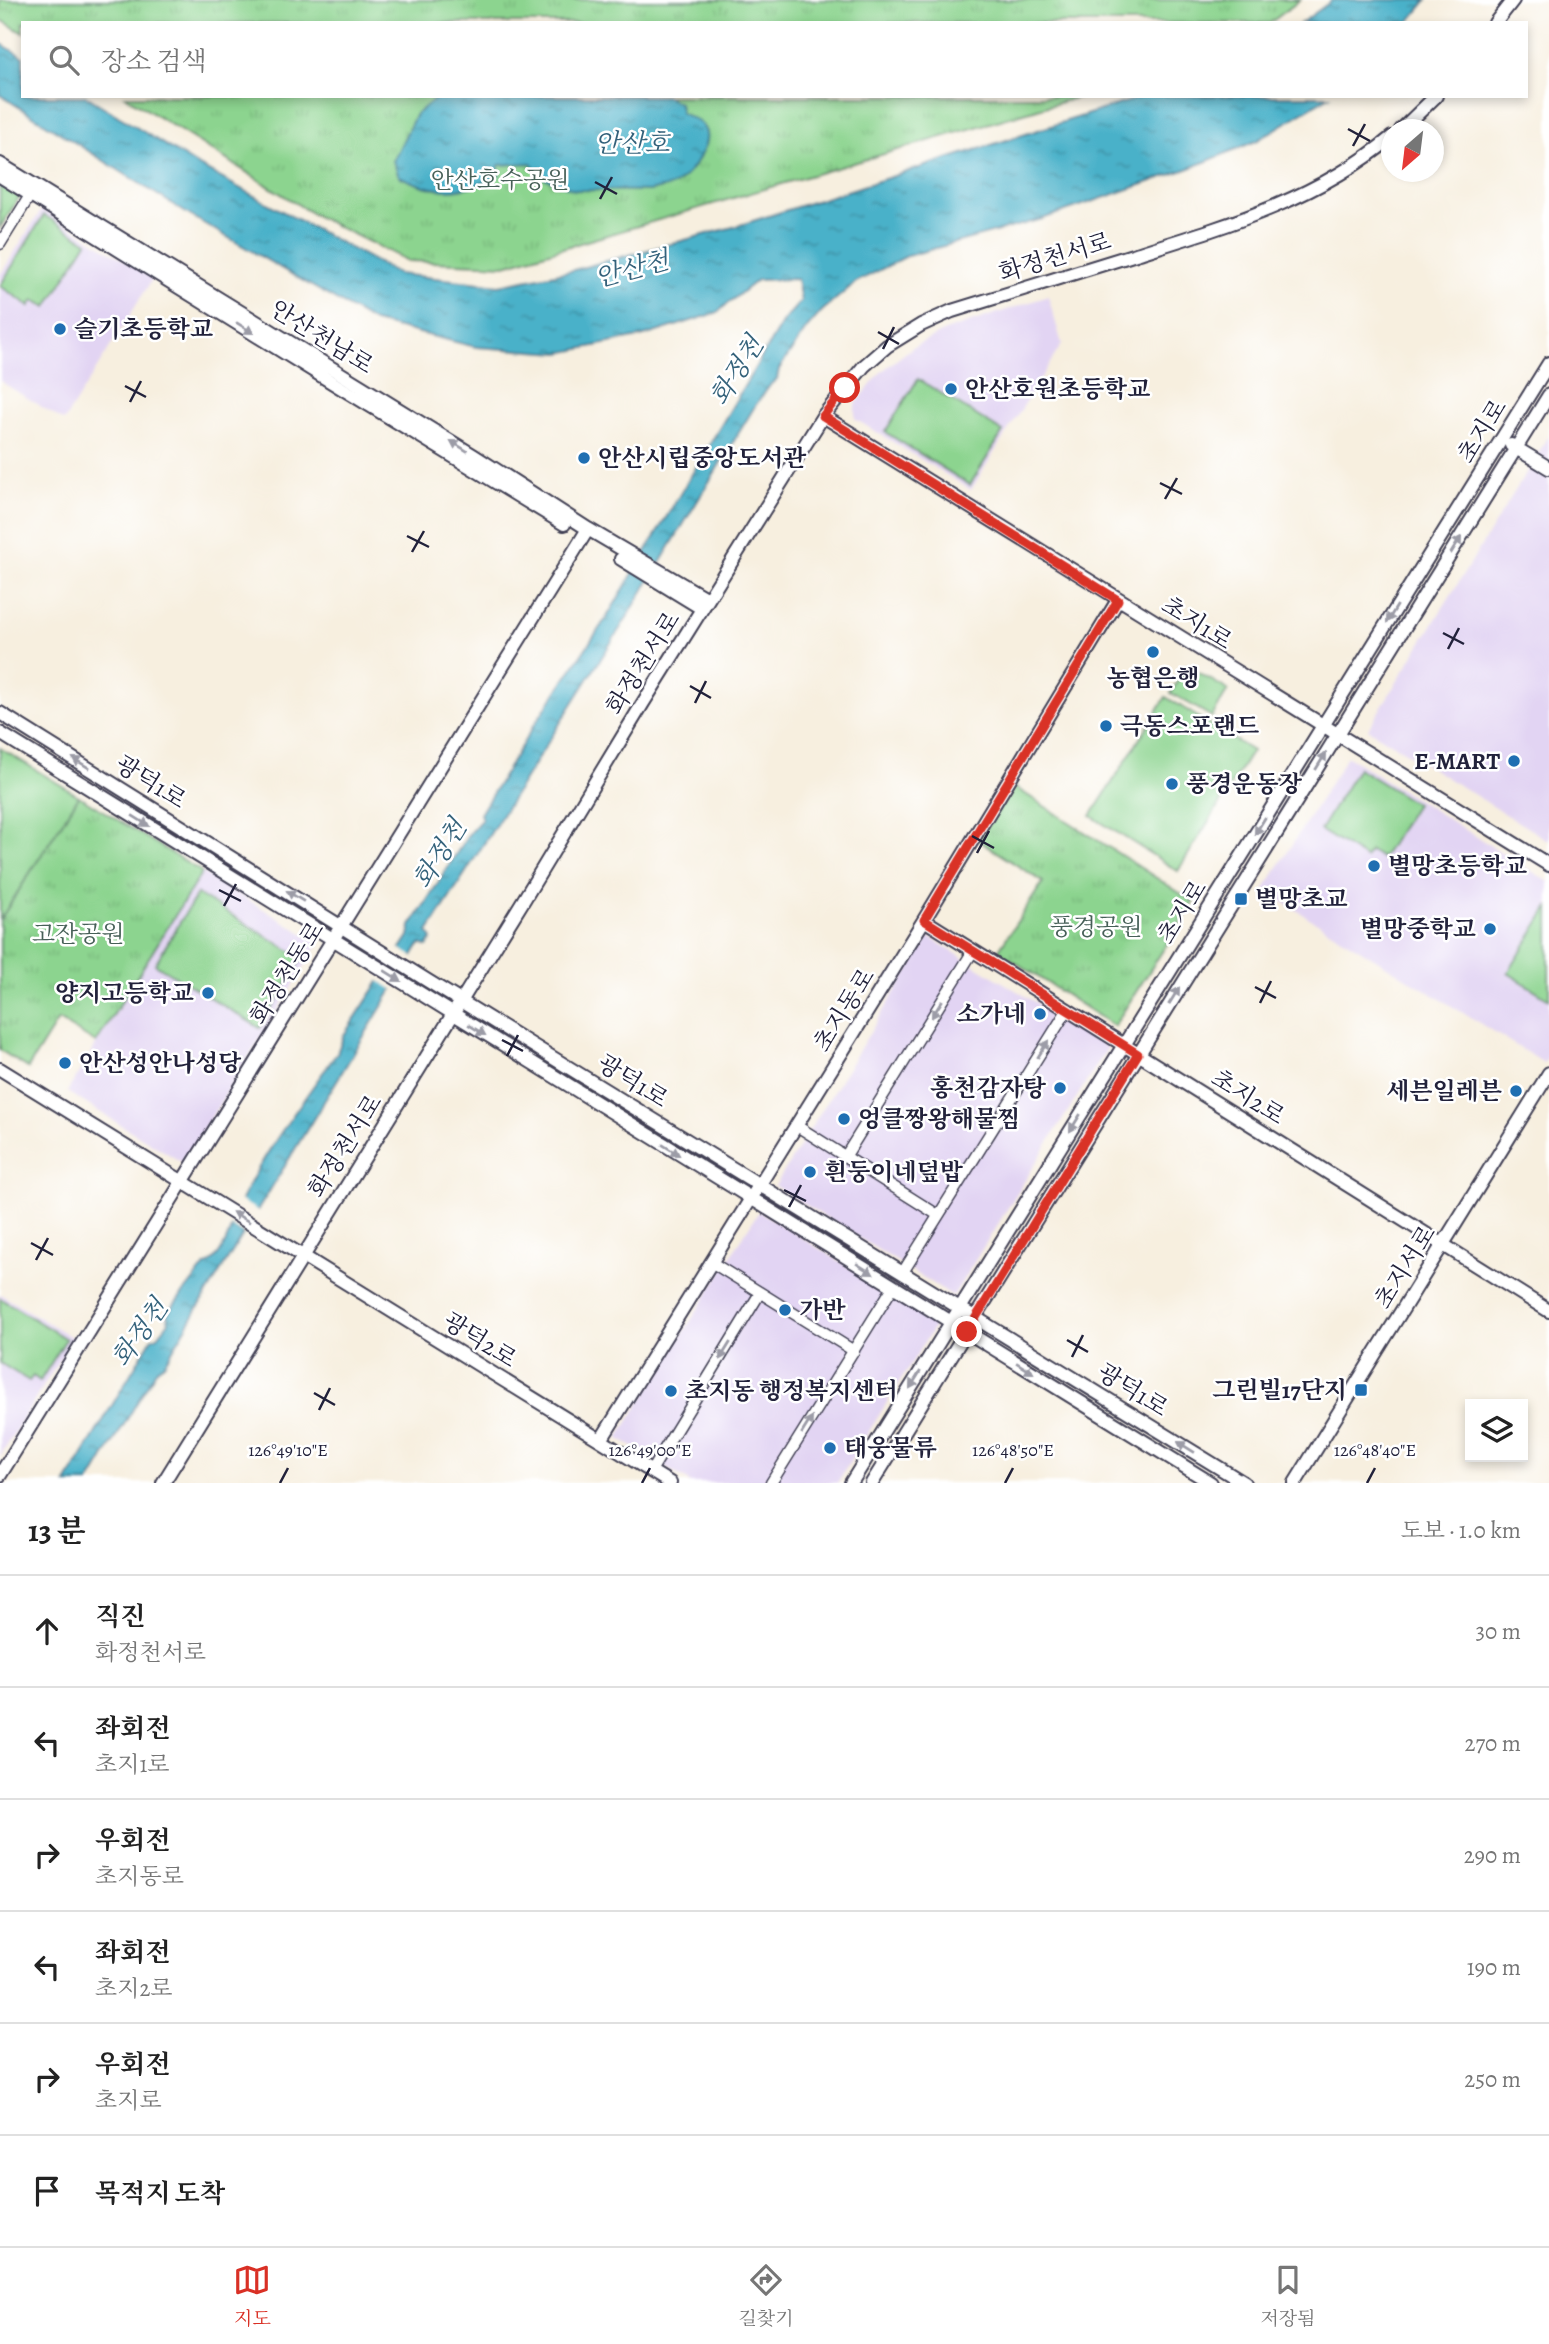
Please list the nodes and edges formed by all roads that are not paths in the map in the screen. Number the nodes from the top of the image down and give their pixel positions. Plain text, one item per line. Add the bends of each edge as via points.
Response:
1 (1513, 0) edge
2 (1497, 21) edge
3 (1434, 98) edge
4 (1412, 119) edge
5 (1381, 144) edge
6 (0, 164) edge
7 (0, 176) edge
8 (33, 190) junction
9 (0, 244) edge
10 (1549, 363) edge
11 (1549, 395) edge
12 (823, 416) junction
13 (1502, 439) junction
14 (1516, 448) junction
15 (1549, 468) edge
16 (586, 532) junction
17 (1118, 600) junction
18 (704, 604) junction
19 (0, 713) edge
20 (1322, 726) junction
21 (0, 733) edge
22 (1337, 735) junction
23 (1549, 865) edge
24 (924, 920) junction
25 (341, 925) junction
26 (332, 940) junction
27 (973, 951) junction
28 (461, 1000) junction
29 (1068, 1009) junction
30 (452, 1014) junction
31 (1124, 1045) junction
32 (1138, 1054) junction
33 (0, 1069) edge
34 (1549, 1073) edge
35 (797, 1126) junction
36 (845, 1157) junction
37 (182, 1182) junction
38 (761, 1185) junction
39 (751, 1199) junction
40 (939, 1215) junction
41 (1444, 1244) junction
42 (303, 1255) junction
43 (711, 1262) junction
44 (902, 1272) junction
45 (893, 1287) junction
46 (761, 1293) junction
47 (960, 1308) junction
48 (1549, 1311) edge
49 (976, 1317) junction
50 (951, 1323) junction
51 (967, 1332) junction
52 (854, 1350) junction
53 (601, 1440) junction
54 (651, 1471) junction
55 (0, 1475) edge
56 (163, 1483) edge
57 (670, 1483) edge
58 (771, 1483) edge
59 (851, 1483) edge
60 (872, 1483) edge
61 (1211, 1483) edge
62 (1244, 1483) edge
63 (1295, 1483) edge

1 - 2 street
3 - 4 street
5 - 12 street, 화정천서로 via 1340,174 1255,215 952,311 921,325 864,366
6 - 8 street, 안산천남로
7 - 8 street, 안산천남로
8 - 9 street
8 - 16 street, 안산천남로 via 473,455
10 - 13 street, 초지로
11 - 14 street, 초지로
12 - 17 street, 초지1로
12 - 18 street, 화정천서로
13 - 14 street
13 -> 20 street, 초지로
14 - 15 street
22 -> 14 street, 초지로
16 - 18 street, 안산천남로
16 - 25 street, 화정천동로
17 - 20 street, 초지1로
17 - 24 street, 초지동로
18 - 28 street, 화정천서로
25 -> 19 street, 광덕1로
20 - 22 street, 초지1로
20 -> 31 street, 초지로
21 -> 26 street, 광덕1로
22 - 23 street, 초지1로
32 -> 22 street, 초지로
24 - 27 street, 초지2로
24 - 35 street, 초지동로
25 - 26 street, 화정천동로
25 - 28 street, 광덕1로
26 -> 30 street, 광덕1로
26 - 37 street, 화정천동로
27 - 29 street, 초지2로
27 -> 36 street
28 - 30 street, 화정천서로
28 - 38 street, 광덕1로
29 - 31 street, 초지2로
40 -> 29 street
30 -> 39 street, 광덕1로
30 - 42 street, 화정천서로
31 - 32 street, 초지2로
31 -> 47 street, 초지로
32 - 41 street, 초지2로
32 - 49 street, 초지로
33 - 37 street
34 - 41 street, 초지서로
35 - 36 street
35 - 38 street, 초지동로
36 - 40 street
42 -> 37 street, 광덕2로
37 - 55 street, 화정천동로
38 - 39 street, 초지동로
38 - 44 street, 광덕1로
39 - 43 street, 초지동로
39 -> 45 street, 광덕1로
40 - 44 street
41 - 48 street, 초지2로
41 - 63 street, 초지서로
42 - 53 street, 광덕2로
42 - 56 street, 화정천서로
43 - 46 street
43 - 53 street, 초지동로
44 - 47 street, 광덕1로
45 - 50 street, 광덕1로
45 - 52 street
46 - 52 street
46 -> 54 street
47 - 49 street, 광덕1로
47 - 50 street, 초지로
49 - 51 street, 초지로
62 -> 49 street, 광덕1로
50 - 51 street, 광덕1로
50 -> 59 street, 초지로
51 - 60 street, 초지로
51 -> 61 street, 광덕1로
58 -> 52 street
53 - 54 street, 광덕2로
54 - 57 street, 광덕2로

